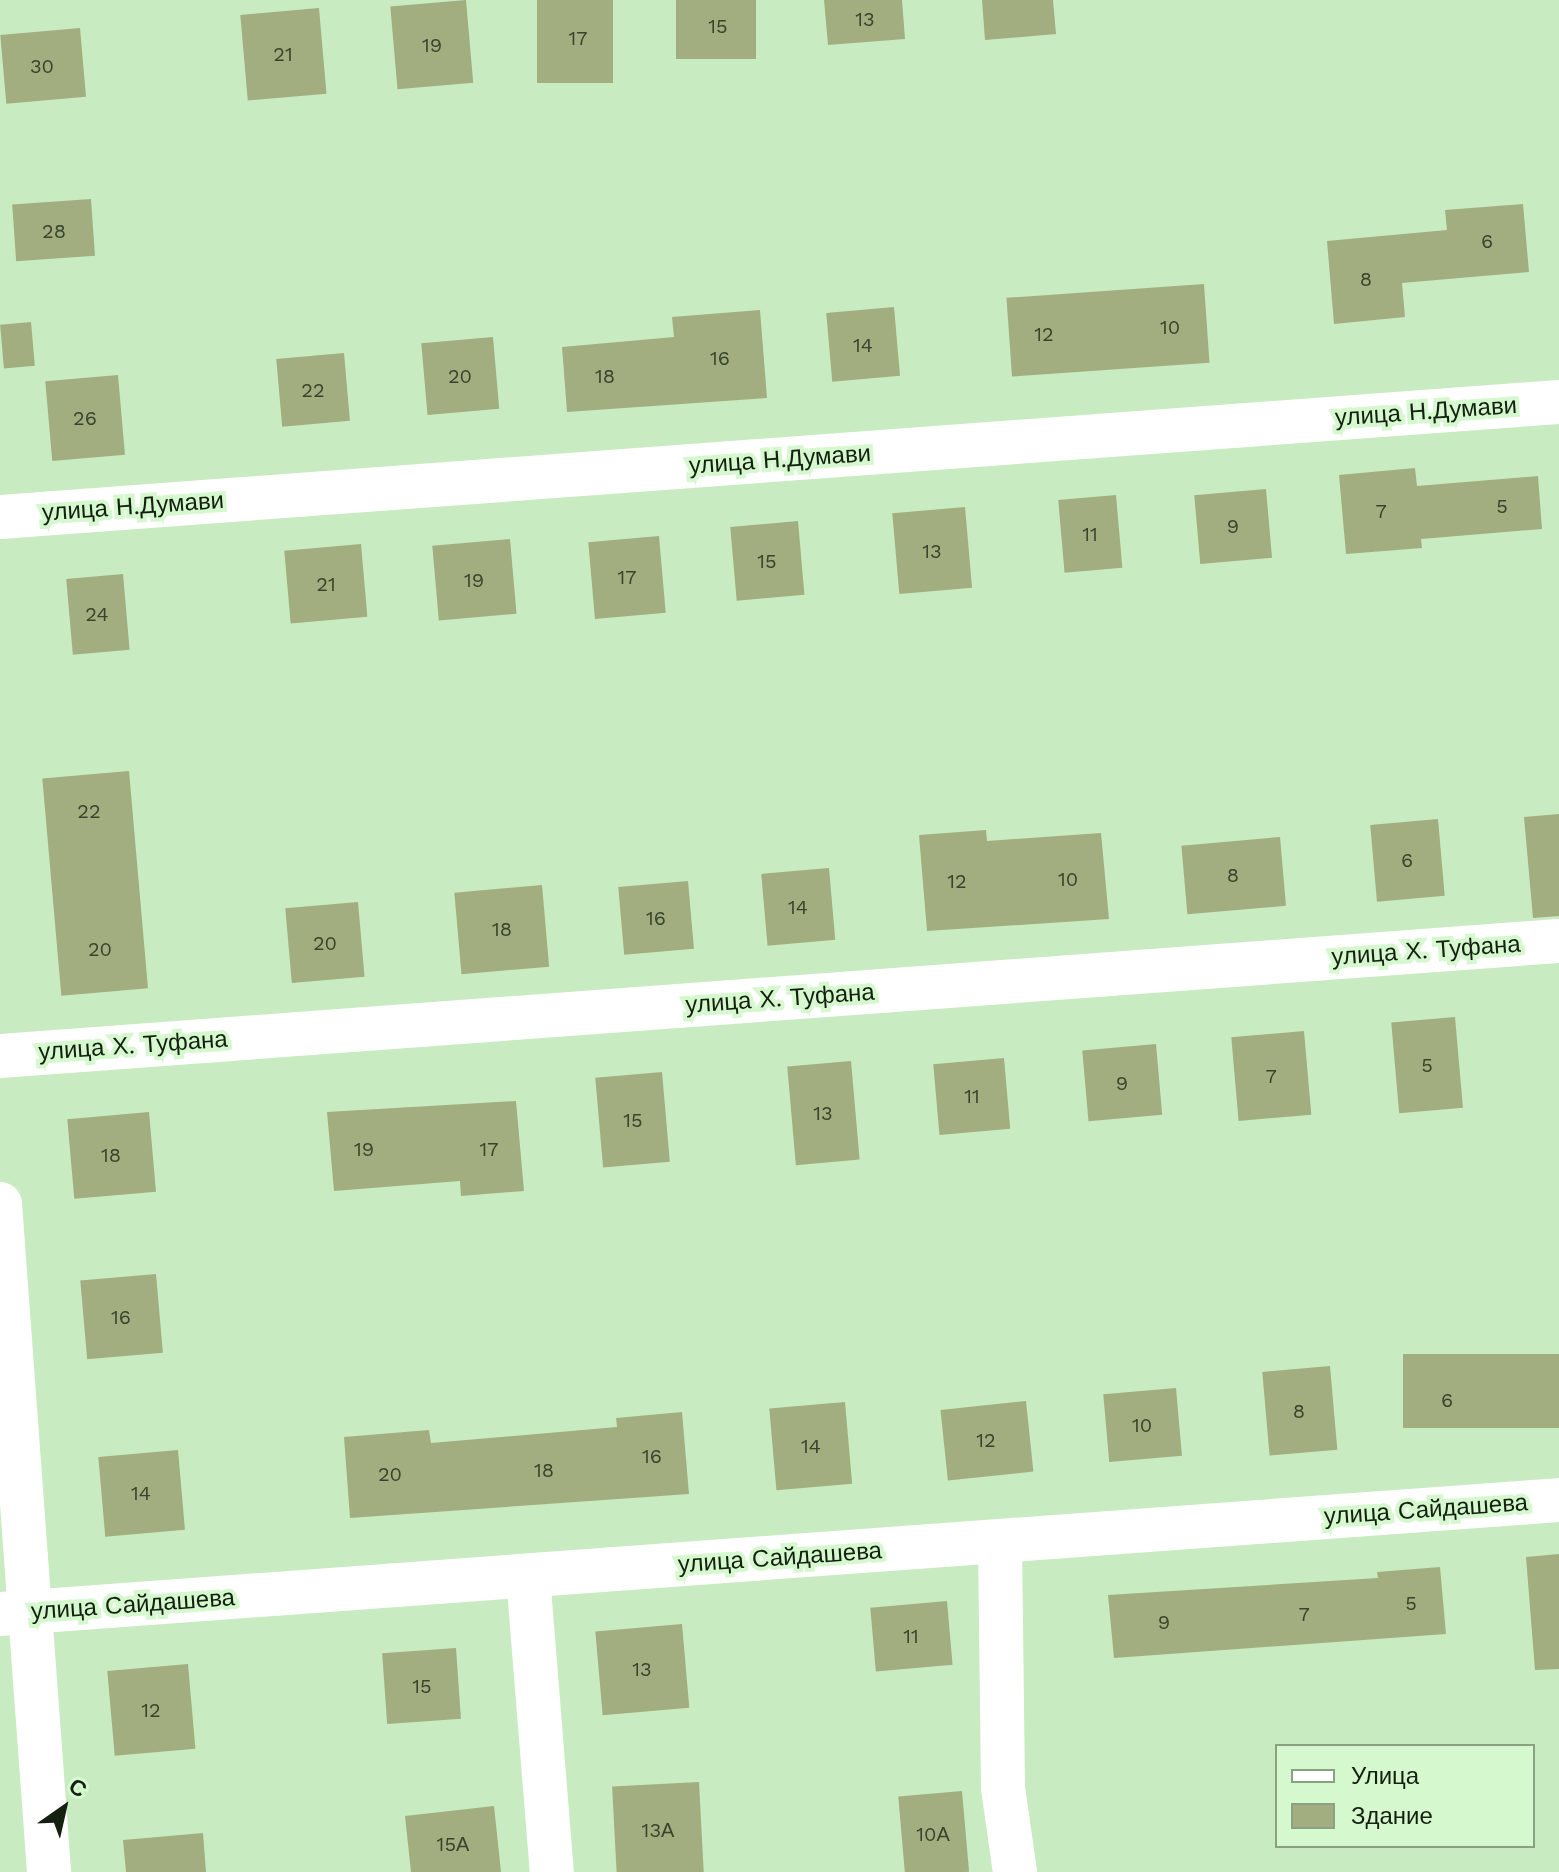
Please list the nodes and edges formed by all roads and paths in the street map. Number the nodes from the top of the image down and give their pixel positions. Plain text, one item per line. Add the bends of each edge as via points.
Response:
1 (1559, 402) edge
2 (0, 517) edge
3 (1559, 941) edge
4 (0, 1056) edge
5 (0, 1204) edge
6 (1559, 1500) edge
7 (1000, 1542) junction
8 (528, 1576) junction
9 (15, 1613) edge
10 (49, 1872) edge
11 (552, 1872) edge
12 (1015, 1872) edge

1 - 2 street, улица Н.Думави
3 - 4 street, улица Х. Туфана
5 - 9 street
6 - 7 street, улица Сайдашева
7 - 8 street, улица Сайдашева
7 - 12 street via 1003,1788
8 - 9 street, улица Сайдашева
8 - 11 street
9 - 10 street

